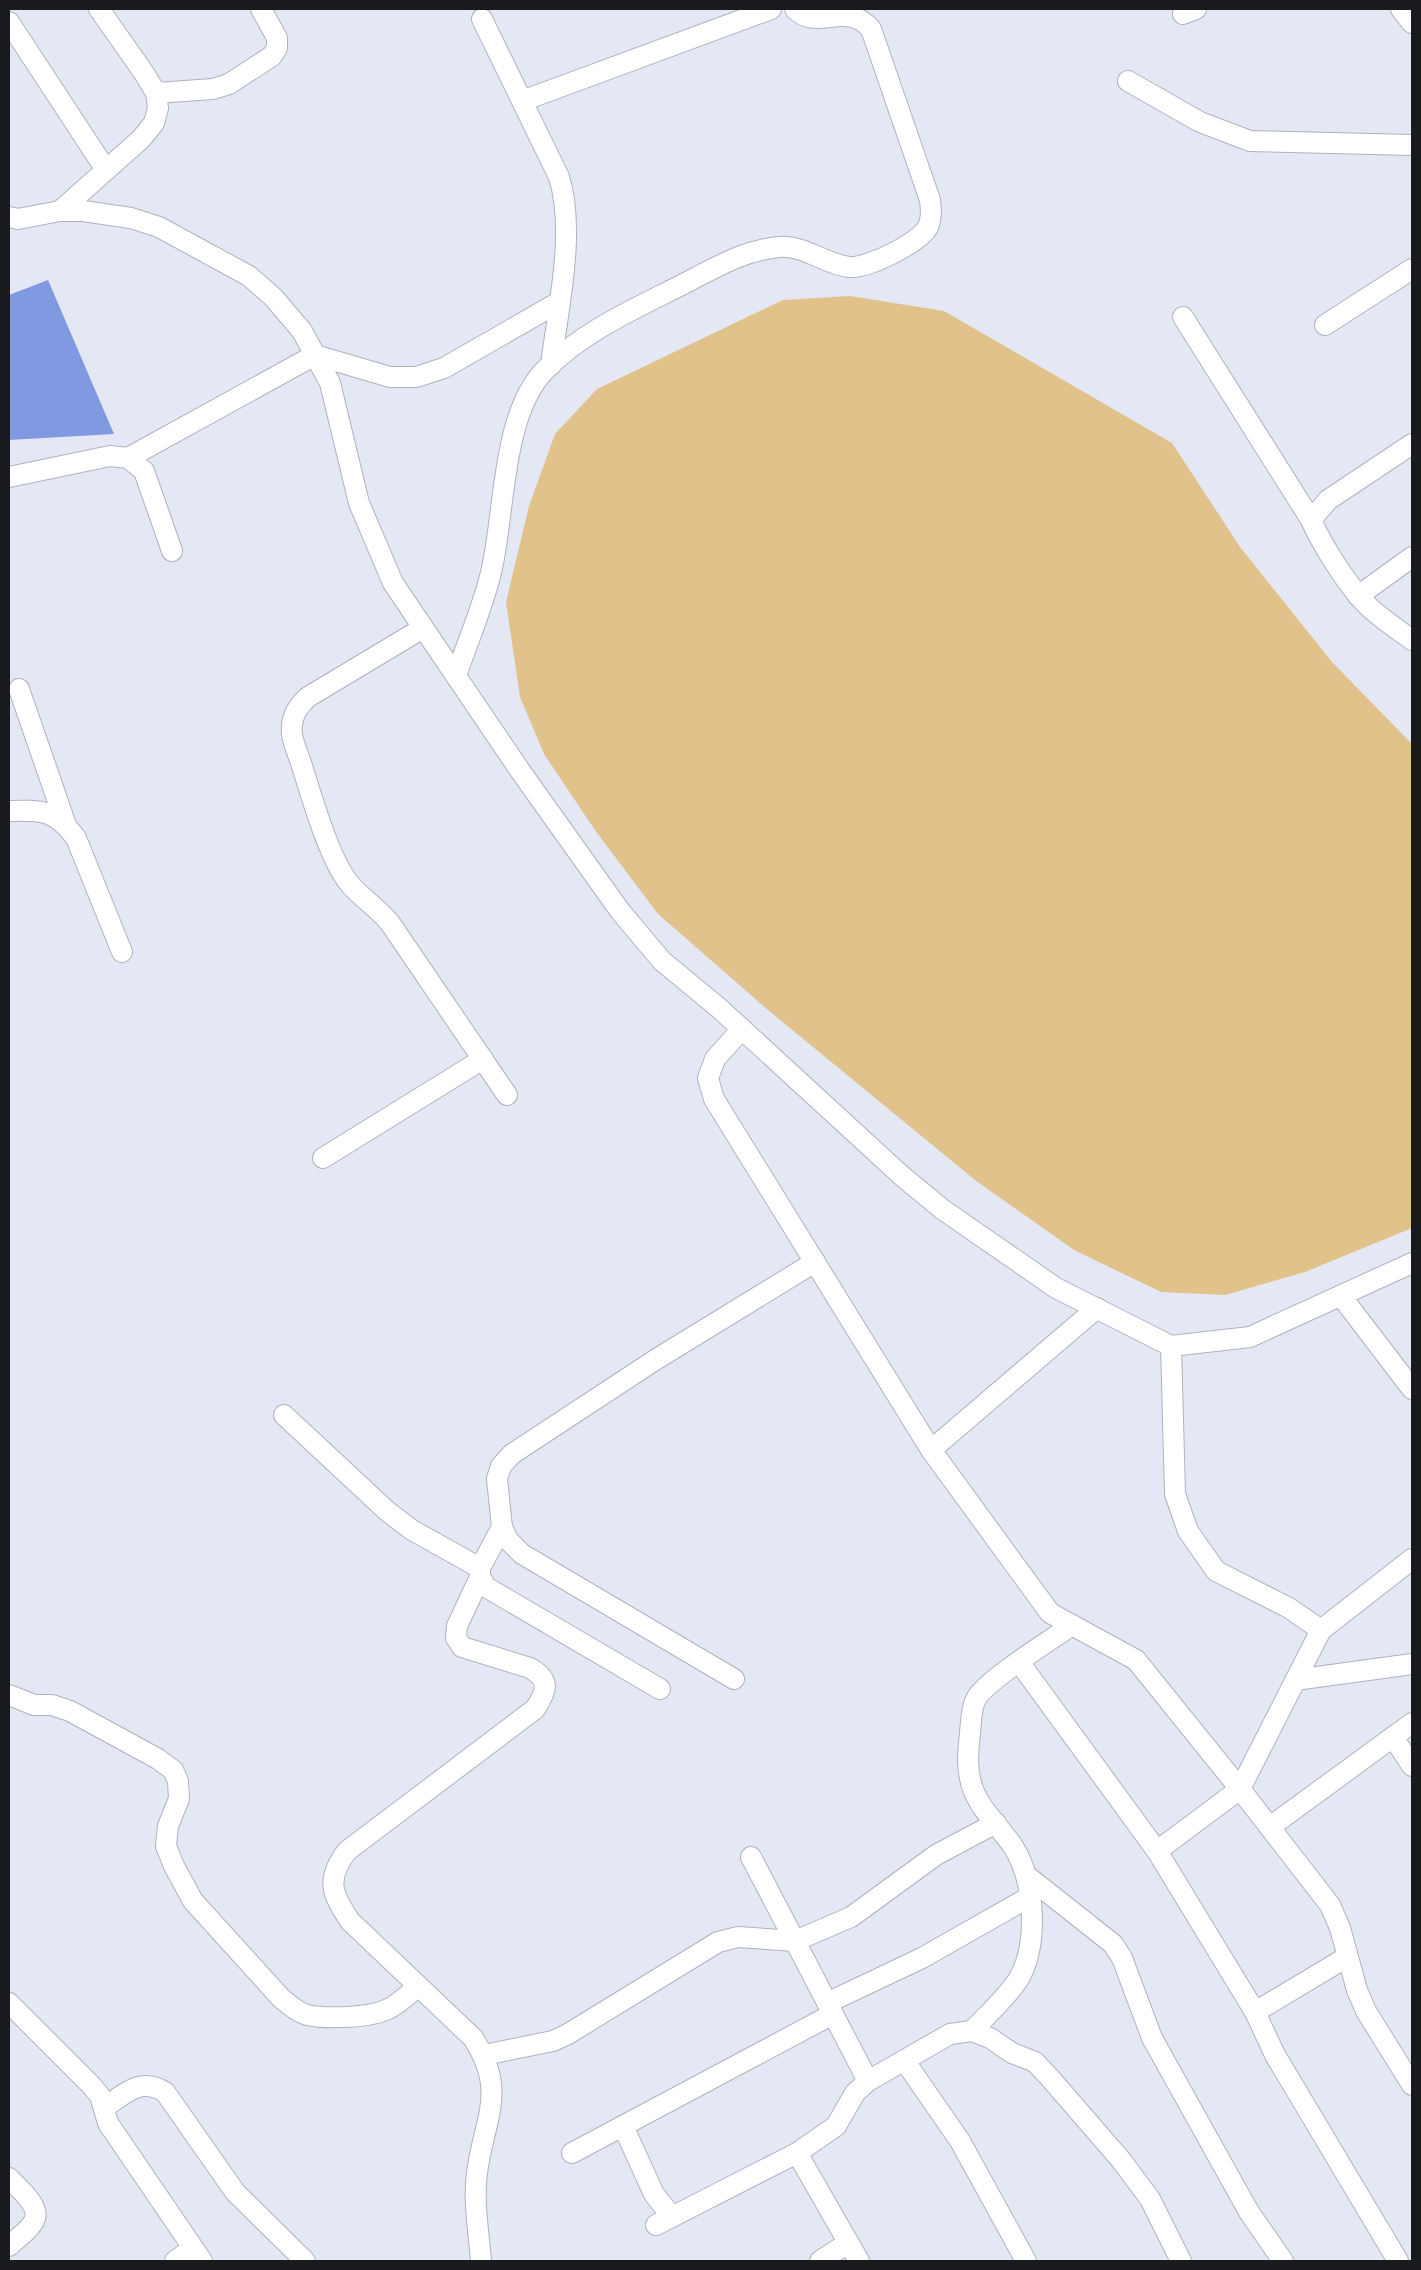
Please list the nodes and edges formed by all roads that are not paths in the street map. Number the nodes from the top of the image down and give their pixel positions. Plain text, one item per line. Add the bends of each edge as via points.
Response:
1 (99, 9) edge
2 (262, 9) edge
3 (771, 9) edge
4 (795, 9) edge
5 (1402, 9) edge
6 (482, 19) dead end
7 (9, 22) edge
8 (1412, 23) edge
9 (1128, 81) dead end
10 (156, 93) junction
11 (522, 101) junction
12 (1412, 145) edge
13 (106, 170) junction
14 (60, 211) junction
15 (12, 221) edge
16 (1412, 269) edge
17 (559, 302) junction
18 (1183, 316) dead end
19 (1325, 325) dead end
20 (315, 355) junction
21 (551, 365) junction
22 (1412, 444) edge
23 (128, 458) junction
24 (9, 477) edge
25 (1311, 520) junction
26 (172, 552) dead end
27 (1412, 557) edge
28 (1358, 596) junction
29 (423, 628) junction
30 (1412, 640) edge
31 (456, 676) junction
32 (19, 689) dead end
33 (9, 811) edge
34 (66, 825) junction
35 (122, 952) dead end
36 (742, 1029) junction
37 (483, 1059) junction
38 (507, 1095) dead end
39 (323, 1158) dead end
40 (816, 1262) junction
41 (1412, 1263) edge
42 (1342, 1296) junction
43 (1097, 1308) junction
44 (1171, 1346) junction
45 (1412, 1389) edge
46 (284, 1415) dead end
47 (931, 1450) junction
48 (502, 1527) junction
49 (1412, 1559) edge
50 (480, 1573) junction
51 (1072, 1625) junction
52 (1321, 1630) junction
53 (1019, 1662) junction
54 (1412, 1664) edge
55 (734, 1679) dead end
56 (1295, 1680) junction
57 (660, 1689) dead end
58 (9, 1695) edge
59 (1412, 1723) edge
60 (1393, 1737) junction
61 (1412, 1766) edge
62 (1240, 1789) junction
63 (996, 1823) junction
64 (1270, 1827) junction
65 (1157, 1851) junction
66 (751, 1857) dead end
67 (1027, 1876) junction
68 (1031, 1896) junction
69 (795, 1940) junction
70 (1347, 1956) junction
71 (418, 1986) junction
72 (9, 2003) edge
73 (830, 2008) junction
74 (1255, 2012) junction
75 (972, 2031) junction
76 (484, 2055) junction
77 (904, 2060) junction
78 (868, 2081) junction
79 (1412, 2085) edge
80 (104, 2107) junction
81 (623, 2126) junction
82 (797, 2152) junction
83 (572, 2153) dead end
84 (9, 2178) edge
85 (848, 2244) junction
86 (9, 2246) edge
87 (197, 2255) edge
88 (175, 2261) edge
89 (305, 2261) edge
90 (481, 2261) edge
91 (820, 2261) edge
92 (858, 2261) edge
93 (1026, 2261) edge
94 (1181, 2261) edge
95 (1283, 2261) edge
96 (1398, 2261) edge

1 - 10 street
2 - 10 street via 277,38 277,48 272,56 229,84 213,89
3 - 11 street
4 - 21 street via 814,16 850,12 863,17 871,29 930,200 932,215 927,228 916,241 866,265 834,264 802,249 781,247 756,250 731,259 601,328 568,349
5 - 8 street
6 - 11 street
7 - 13 street
9 - 12 street via 1200,122 1250,141
10 - 13 street via 158,108 154,123
11 - 17 street via 563,192 567,214 566,244
13 - 14 street
14 - 15 street
14 - 20 street via 104,213 159,227 249,276 273,297 302,331
16 - 19 street
17 - 20 street via 444,368 416,377 390,377
17 - 21 street
18 - 25 street
20 - 23 street
20 - 29 street via 330,383 359,503 375,544 393,583
21 - 31 street via 527,396 517,419 486,593
22 - 25 street via 1328,500
23 - 24 street via 110,456
23 - 26 street via 144,471
25 - 28 street via 1318,537
27 - 28 street
28 - 30 street
29 - 31 street
29 - 37 street via 308,697 298,706 292,734 333,852 349,883 390,922
31 - 36 street via 620,911 662,961
32 - 34 street
33 - 34 street via 37,810 53,814
34 - 35 street via 76,838
36 - 40 street via 715,1059 708,1078 714,1099
36 - 43 street via 942,1209 1056,1288
37 - 38 street
37 - 39 street
40 - 47 street
40 - 48 street via 655,1360 512,1454 501,1466 496,1479
41 - 42 street
42 - 44 street via 1250,1337
42 - 45 street
43 - 44 street
43 - 47 street
44 - 52 street via 1175,1494 1188,1531 1216,1571 1289,1608
46 - 50 street via 387,1511
47 - 51 street via 1050,1613
48 - 50 street
48 - 55 street via 508,1540 522,1554
49 - 52 street
50 - 57 street via 486,1587
50 - 71 street via 457,1626 456,1638 462,1647 540,1674 545,1682 545,1695 535,1709 348,1851 337,1864 332,1881 336,1900 350,1921
51 - 53 street
51 - 62 street via 1136,1660
52 - 56 street
53 - 63 street via 975,1699 968,1756 969,1777 974,1792
53 - 65 street
54 - 56 street
56 - 62 street
58 - 71 street via 34,1705 52,1705 70,1711 158,1759 172,1770 178,1782 179,1799 168,1826 166,1846 174,1866 193,1902 281,1998 294,2008 306,2014 367,2015 396,2005
59 - 60 street
60 - 61 street
60 - 64 street
62 - 64 street
62 - 65 street
63 - 67 street
63 - 69 street via 936,1856 851,1917
64 - 70 street via 1330,1905
65 - 74 street
66 - 69 street
67 - 68 street
67 - 95 street via 1113,1944 1122,1958 1152,2038 1249,2212
68 - 73 street
68 - 75 street via 1028,1958 1018,1980
69 - 73 street
69 - 76 street via 738,1937 718,1942 568,2034 553,2041
70 - 74 street
70 - 79 street via 1366,2010
71 - 76 street via 473,2038
72 - 80 street via 92,2086
73 - 78 street
73 - 81 street
74 - 96 street via 1275,2055
75 - 77 street via 950,2034
75 - 94 street via 1035,2062 1050,2078 1122,2160 1150,2199
76 - 90 street via 493,2098 477,2174
77 - 78 street
77 - 93 street via 960,2141
78 - 82 street via 855,2093 836,2126
80 - 87 street via 108,2123
80 - 89 street via 136,2086 153,2085 165,2092 235,2192
81 - 82 street via 664,2221
81 - 83 street
82 - 85 street
84 - 86 street via 36,2213 34,2221
85 - 91 street
85 - 92 street
87 - 88 street

